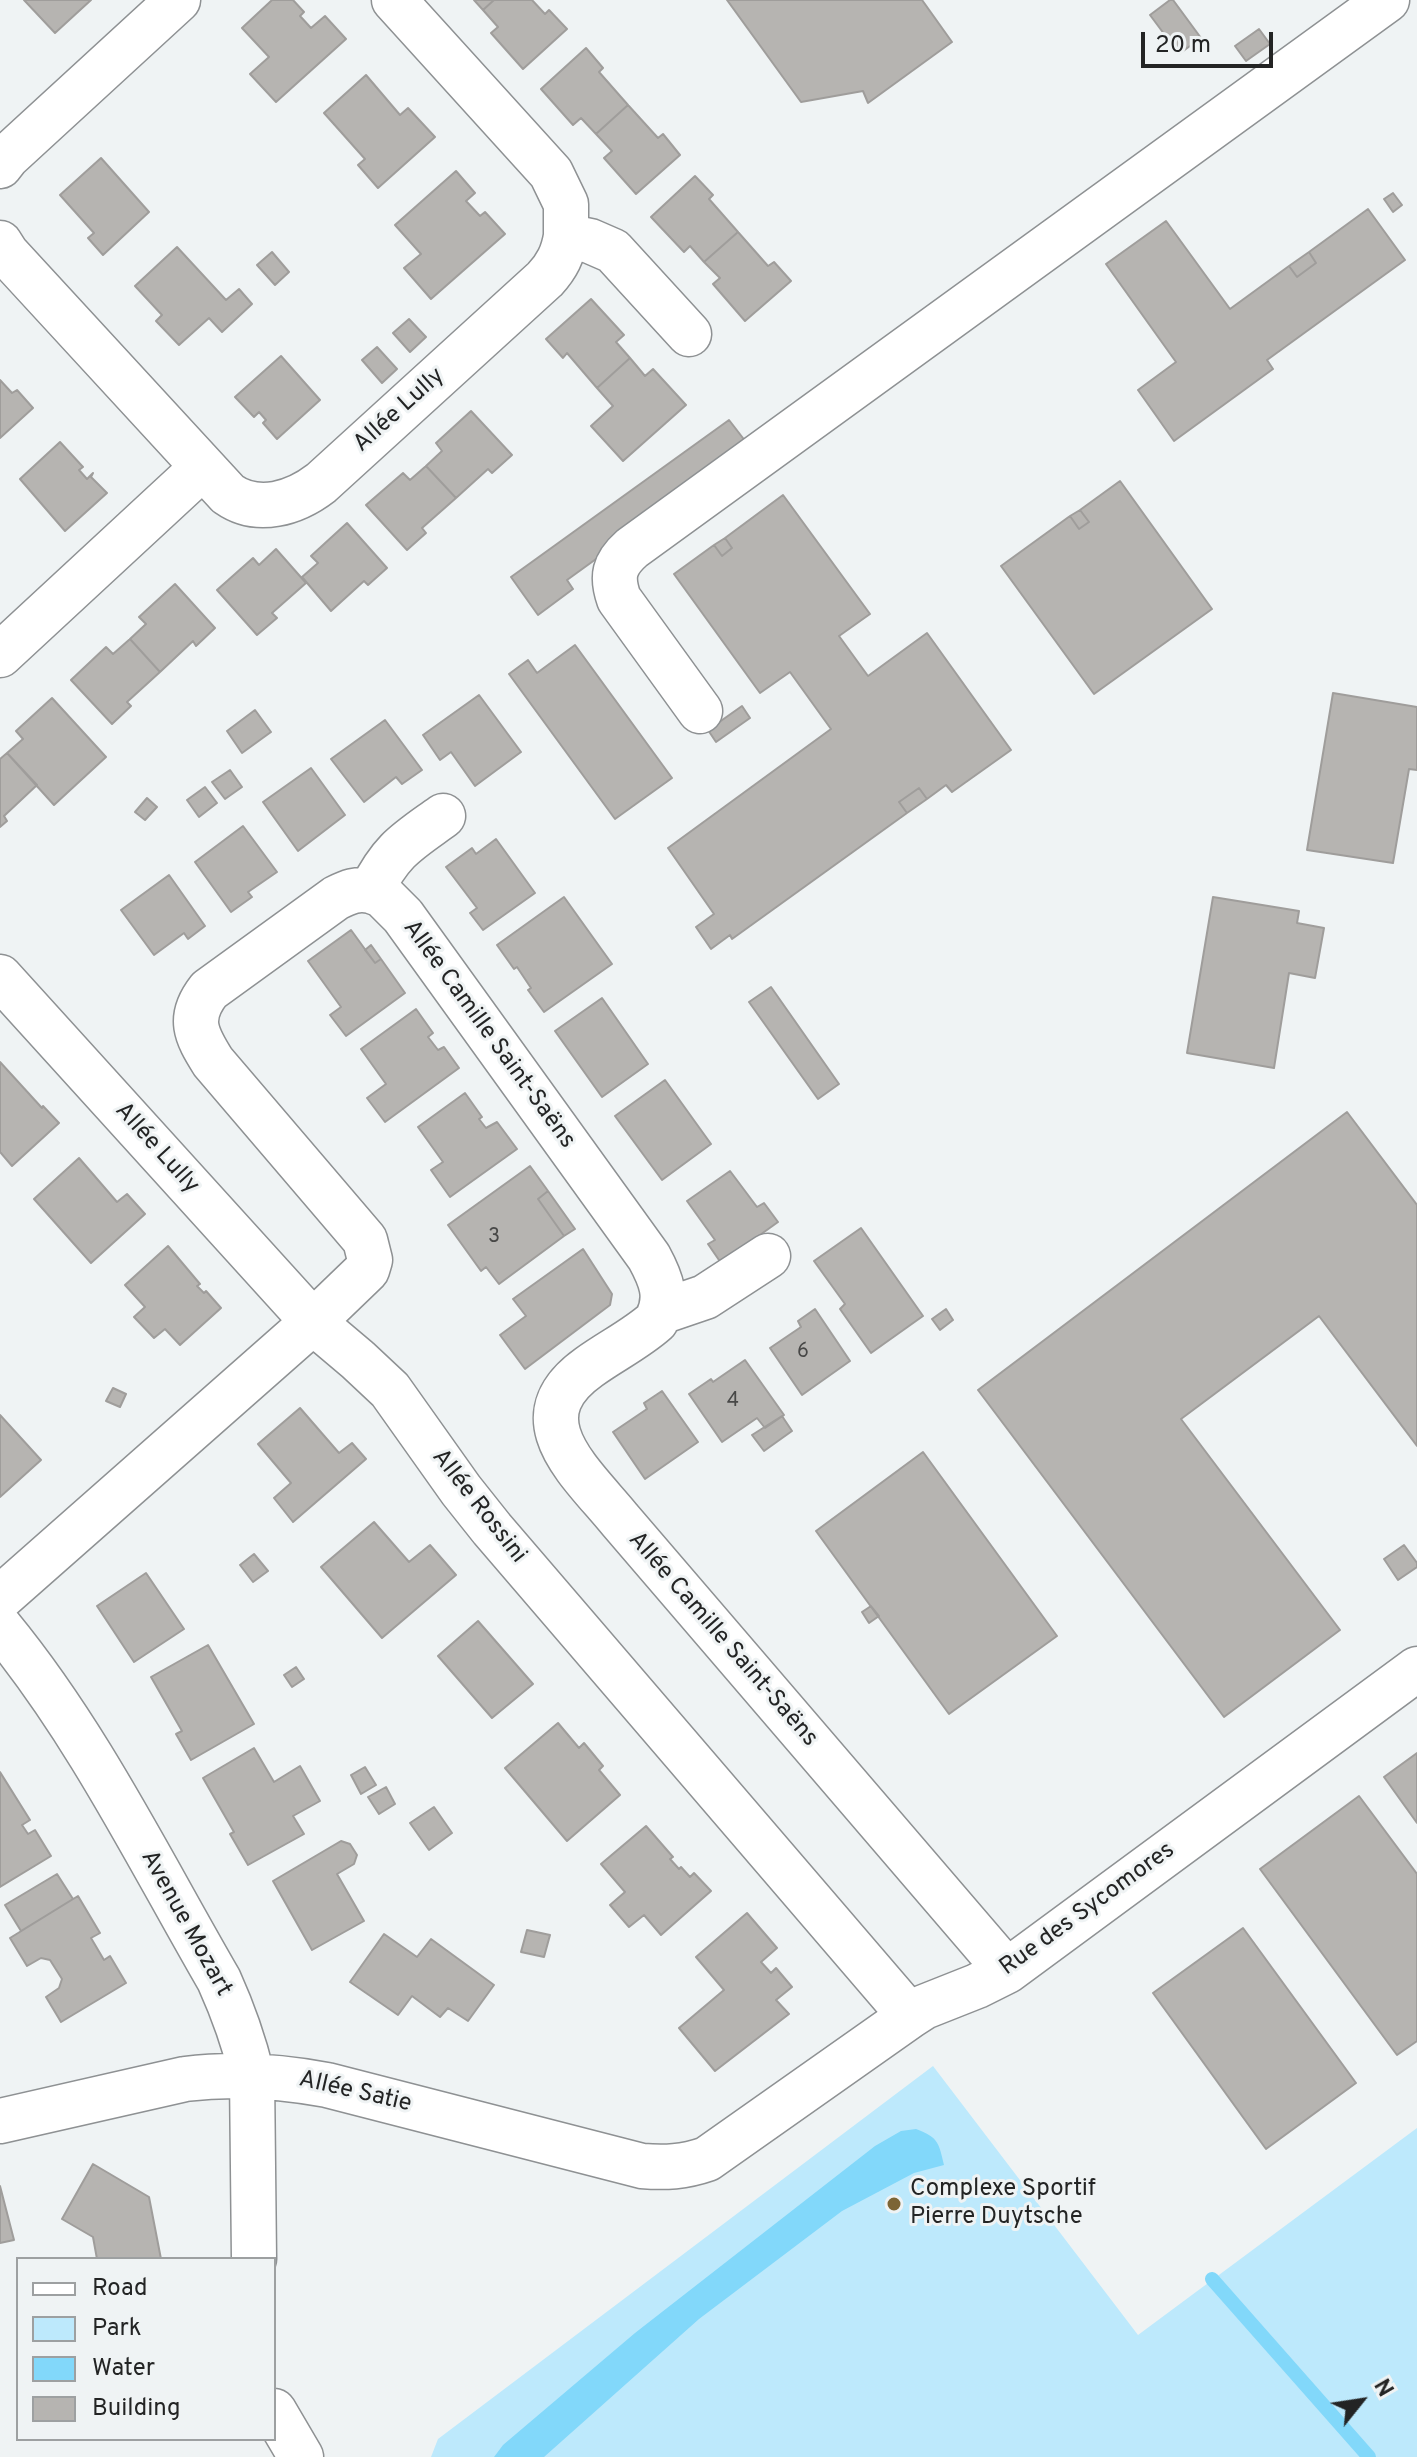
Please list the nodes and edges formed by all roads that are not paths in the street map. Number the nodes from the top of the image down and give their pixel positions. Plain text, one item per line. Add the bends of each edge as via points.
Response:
1 (178, 0) edge
2 (394, 0) edge
3 (1387, 0) edge
4 (0, 166) edge
5 (566, 236) junction
6 (0, 243) edge
7 (689, 334) dead end
8 (202, 468) junction
9 (0, 655) edge
10 (700, 711) dead end
11 (443, 816) dead end
12 (371, 891) junction
13 (0, 977) edge
14 (768, 1256) dead end
15 (661, 1312) junction
16 (313, 1322) junction
17 (0, 1598) edge
18 (0, 1627) edge
19 (1417, 1669) edge
20 (1007, 1971) junction
21 (910, 2016) junction
22 (252, 2075) junction
23 (0, 2121) edge
24 (707, 2159) joint
25 (254, 2257) edge
26 (276, 2414) edge
27 (301, 2457) edge

1 - 4 street
2 - 5 street, Allée Lully via 551,173 566,204
3 - 10 street via 621,557 613,578 619,599
5 - 7 street via 613,251
5 - 8 street, Allée Lully via 545,279 308,494 280,503 249,504 228,494
6 - 8 street, Allée Lully
8 - 9 street
11 - 12 street via 390,857
12 - 15 street, Allée Camille Saint-Saëns via 403,916 649,1257 663,1287
12 - 16 street via 349,891 336,898 209,990 195,1017 213,1062 365,1240 367,1270
13 - 16 street, Allée Lully
14 - 15 street, Allée Camille Saint-Saëns via 705,1297
15 - 20 street, Allée Camille Saint-Saëns via 647,1329 574,1378 563,1393 555,1421 565,1450
16 - 17 street
16 - 21 street, Allée Rossini via 390,1390 492,1529
18 - 22 street, Avenue Mozart via 94,1761 219,1980
19 - 20 street, Rue des Sycomores
20 - 21 street, Rue des Sycomores
21 - 24 street, Rue des Sycomores
22 - 23 street, Allée Satie via 185,2079
22 - 24 street, Allée Satie via 327,2085 642,2166 667,2168
22 - 25 street, Avenue Mozart
26 - 27 street

